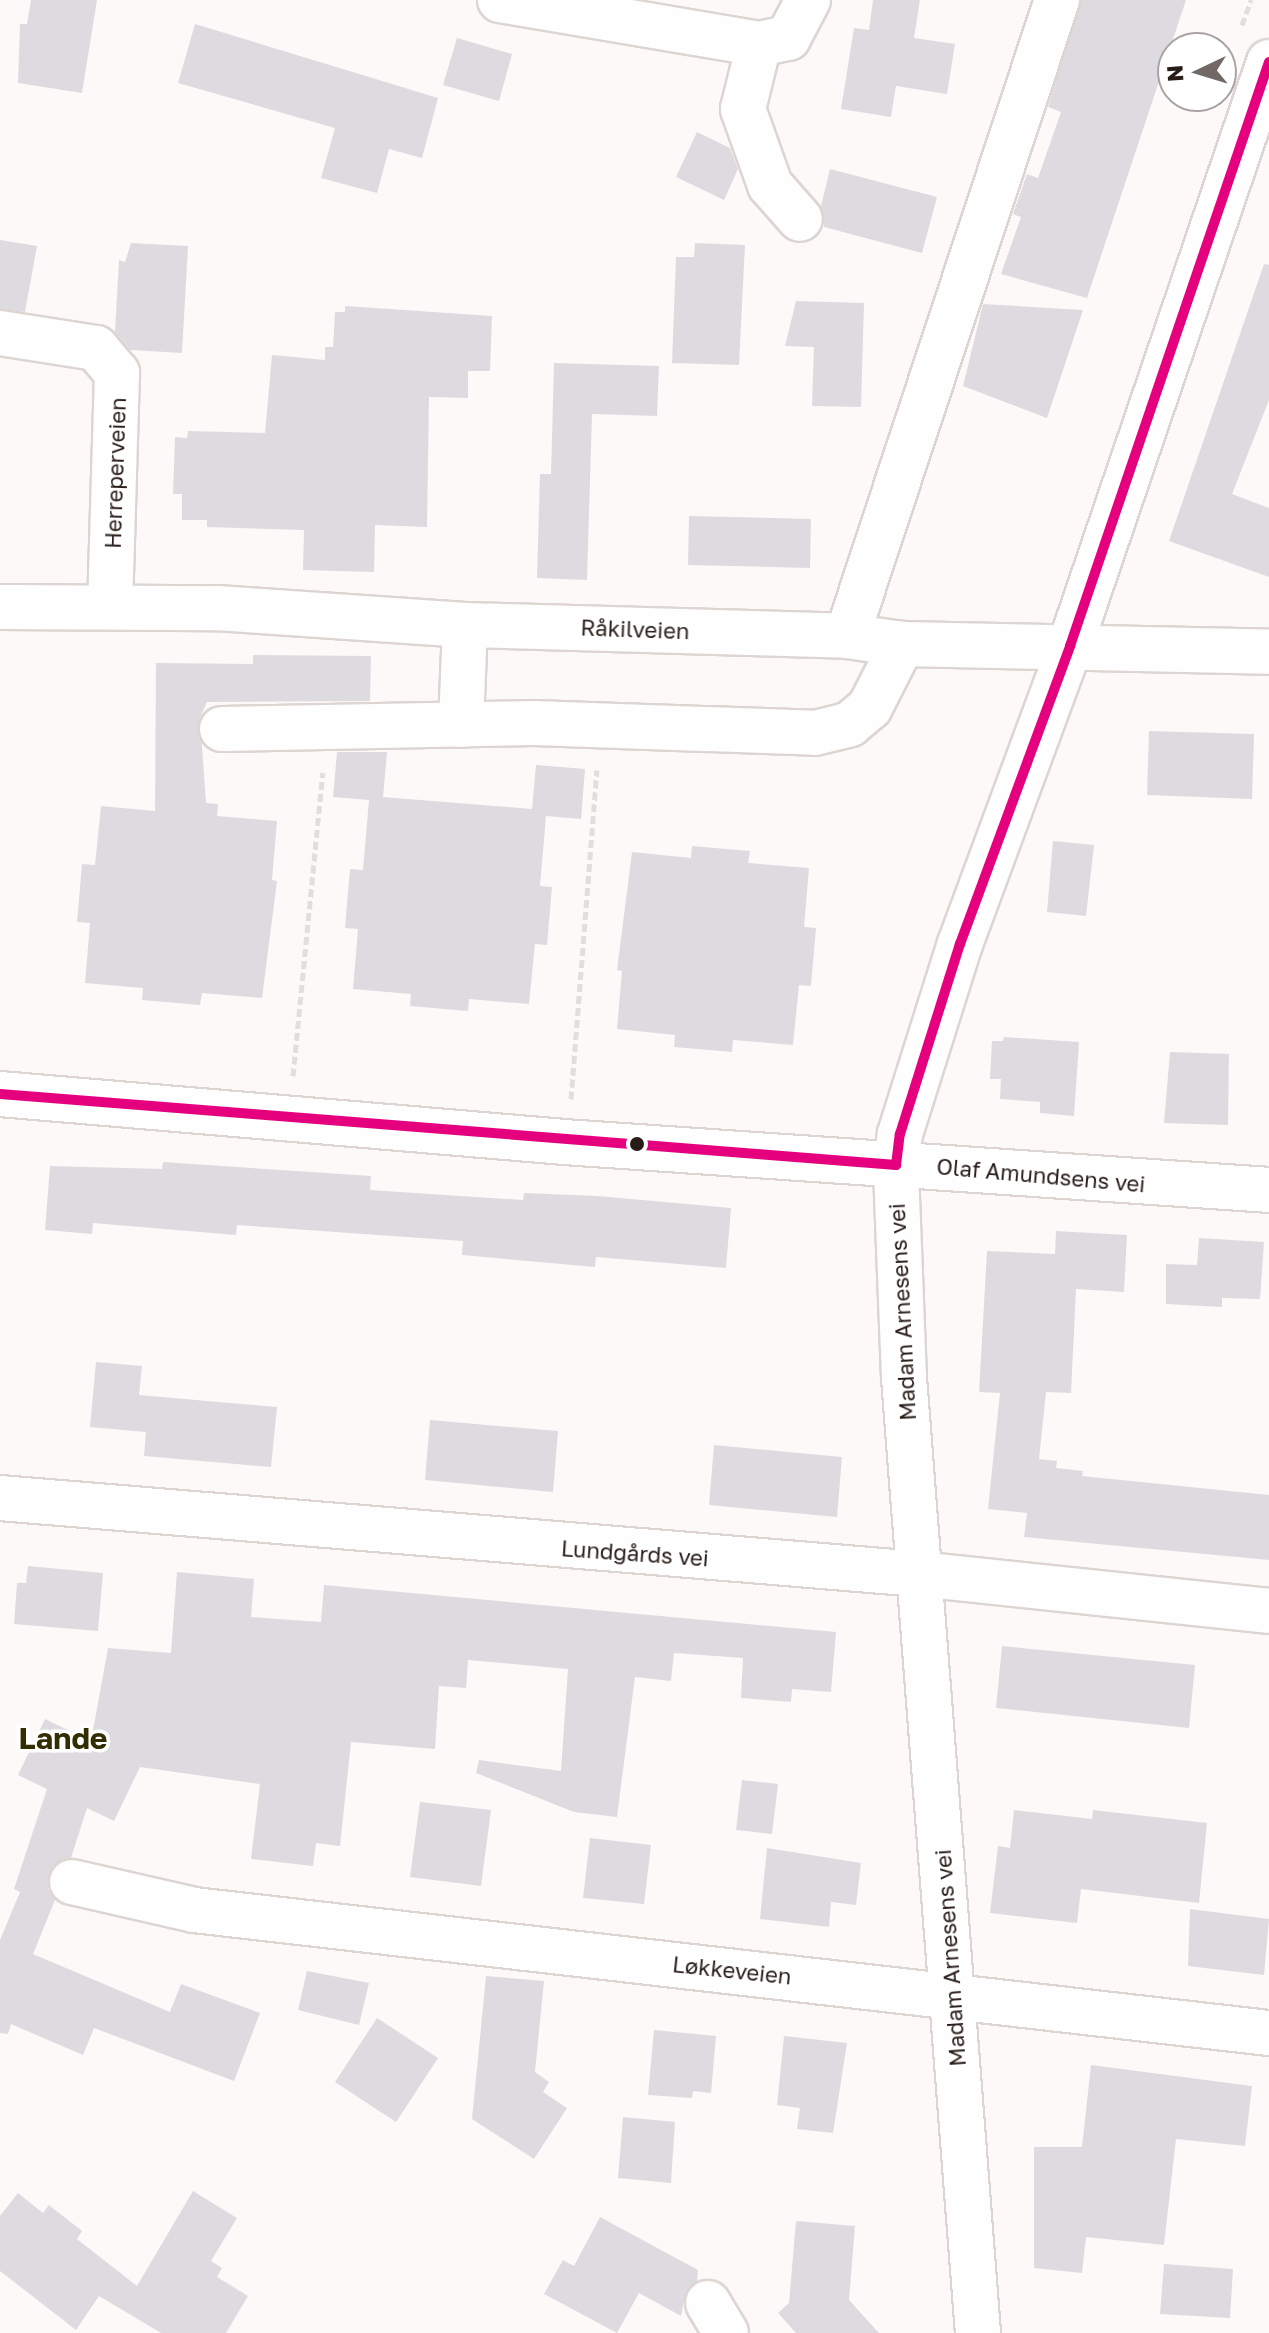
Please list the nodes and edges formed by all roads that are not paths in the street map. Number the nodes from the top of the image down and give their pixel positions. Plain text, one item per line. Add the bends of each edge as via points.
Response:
1 (500, 0) edge
2 (808, 0) edge
3 (1057, 0) edge
4 (759, 44) junction
5 (1269, 62) edge
6 (1261, 108) edge
7 (800, 219) dead end
8 (0, 333) edge
9 (0, 607) edge
10 (110, 607) junction
11 (465, 625) junction
12 (847, 636) junction
13 (902, 644) junction
14 (1070, 646) junction
15 (1269, 652) edge
16 (461, 725) junction
17 (222, 729) dead end
18 (0, 1094) edge
19 (896, 1165) junction
20 (1269, 1190) edge
21 (0, 1498) edge
22 (918, 1574) junction
23 (1269, 1611) edge
24 (72, 1882) dead end
25 (952, 1994) junction
26 (1269, 2033) edge
27 (978, 2333) edge

1 - 4 street
2 - 4 street via 788,38
3 - 12 street
4 - 7 street via 743,109 770,185
5 - 6 street, Madam Arnesens vei
6 - 14 street, Madam Arnesens vei
8 - 10 street, Herreperveien via 96,348 117,373
9 - 10 street, Råkilveien
10 - 11 street, Råkilveien via 217,608
11 - 12 street, Råkilveien
11 - 16 street
12 - 13 street, Råkilveien
13 - 14 street, Råkilveien
13 - 16 street via 870,707 850,724 815,733
14 - 15 street, Råkilveien
14 - 19 street, Madam Arnesens vei via 960,944 900,1134
16 - 17 street
18 - 19 street, Olaf Amundsens vei
19 - 20 street, Olaf Amundsens vei
19 - 22 street, Madam Arnesens vei
21 - 22 street, Lundgårds vei
22 - 23 street, Lundgårds vei
22 - 25 street, Madam Arnesens vei
24 - 25 street, Løkkeveien via 194,1910
25 - 26 street, Løkkeveien
25 - 27 street, Madam Arnesens vei

